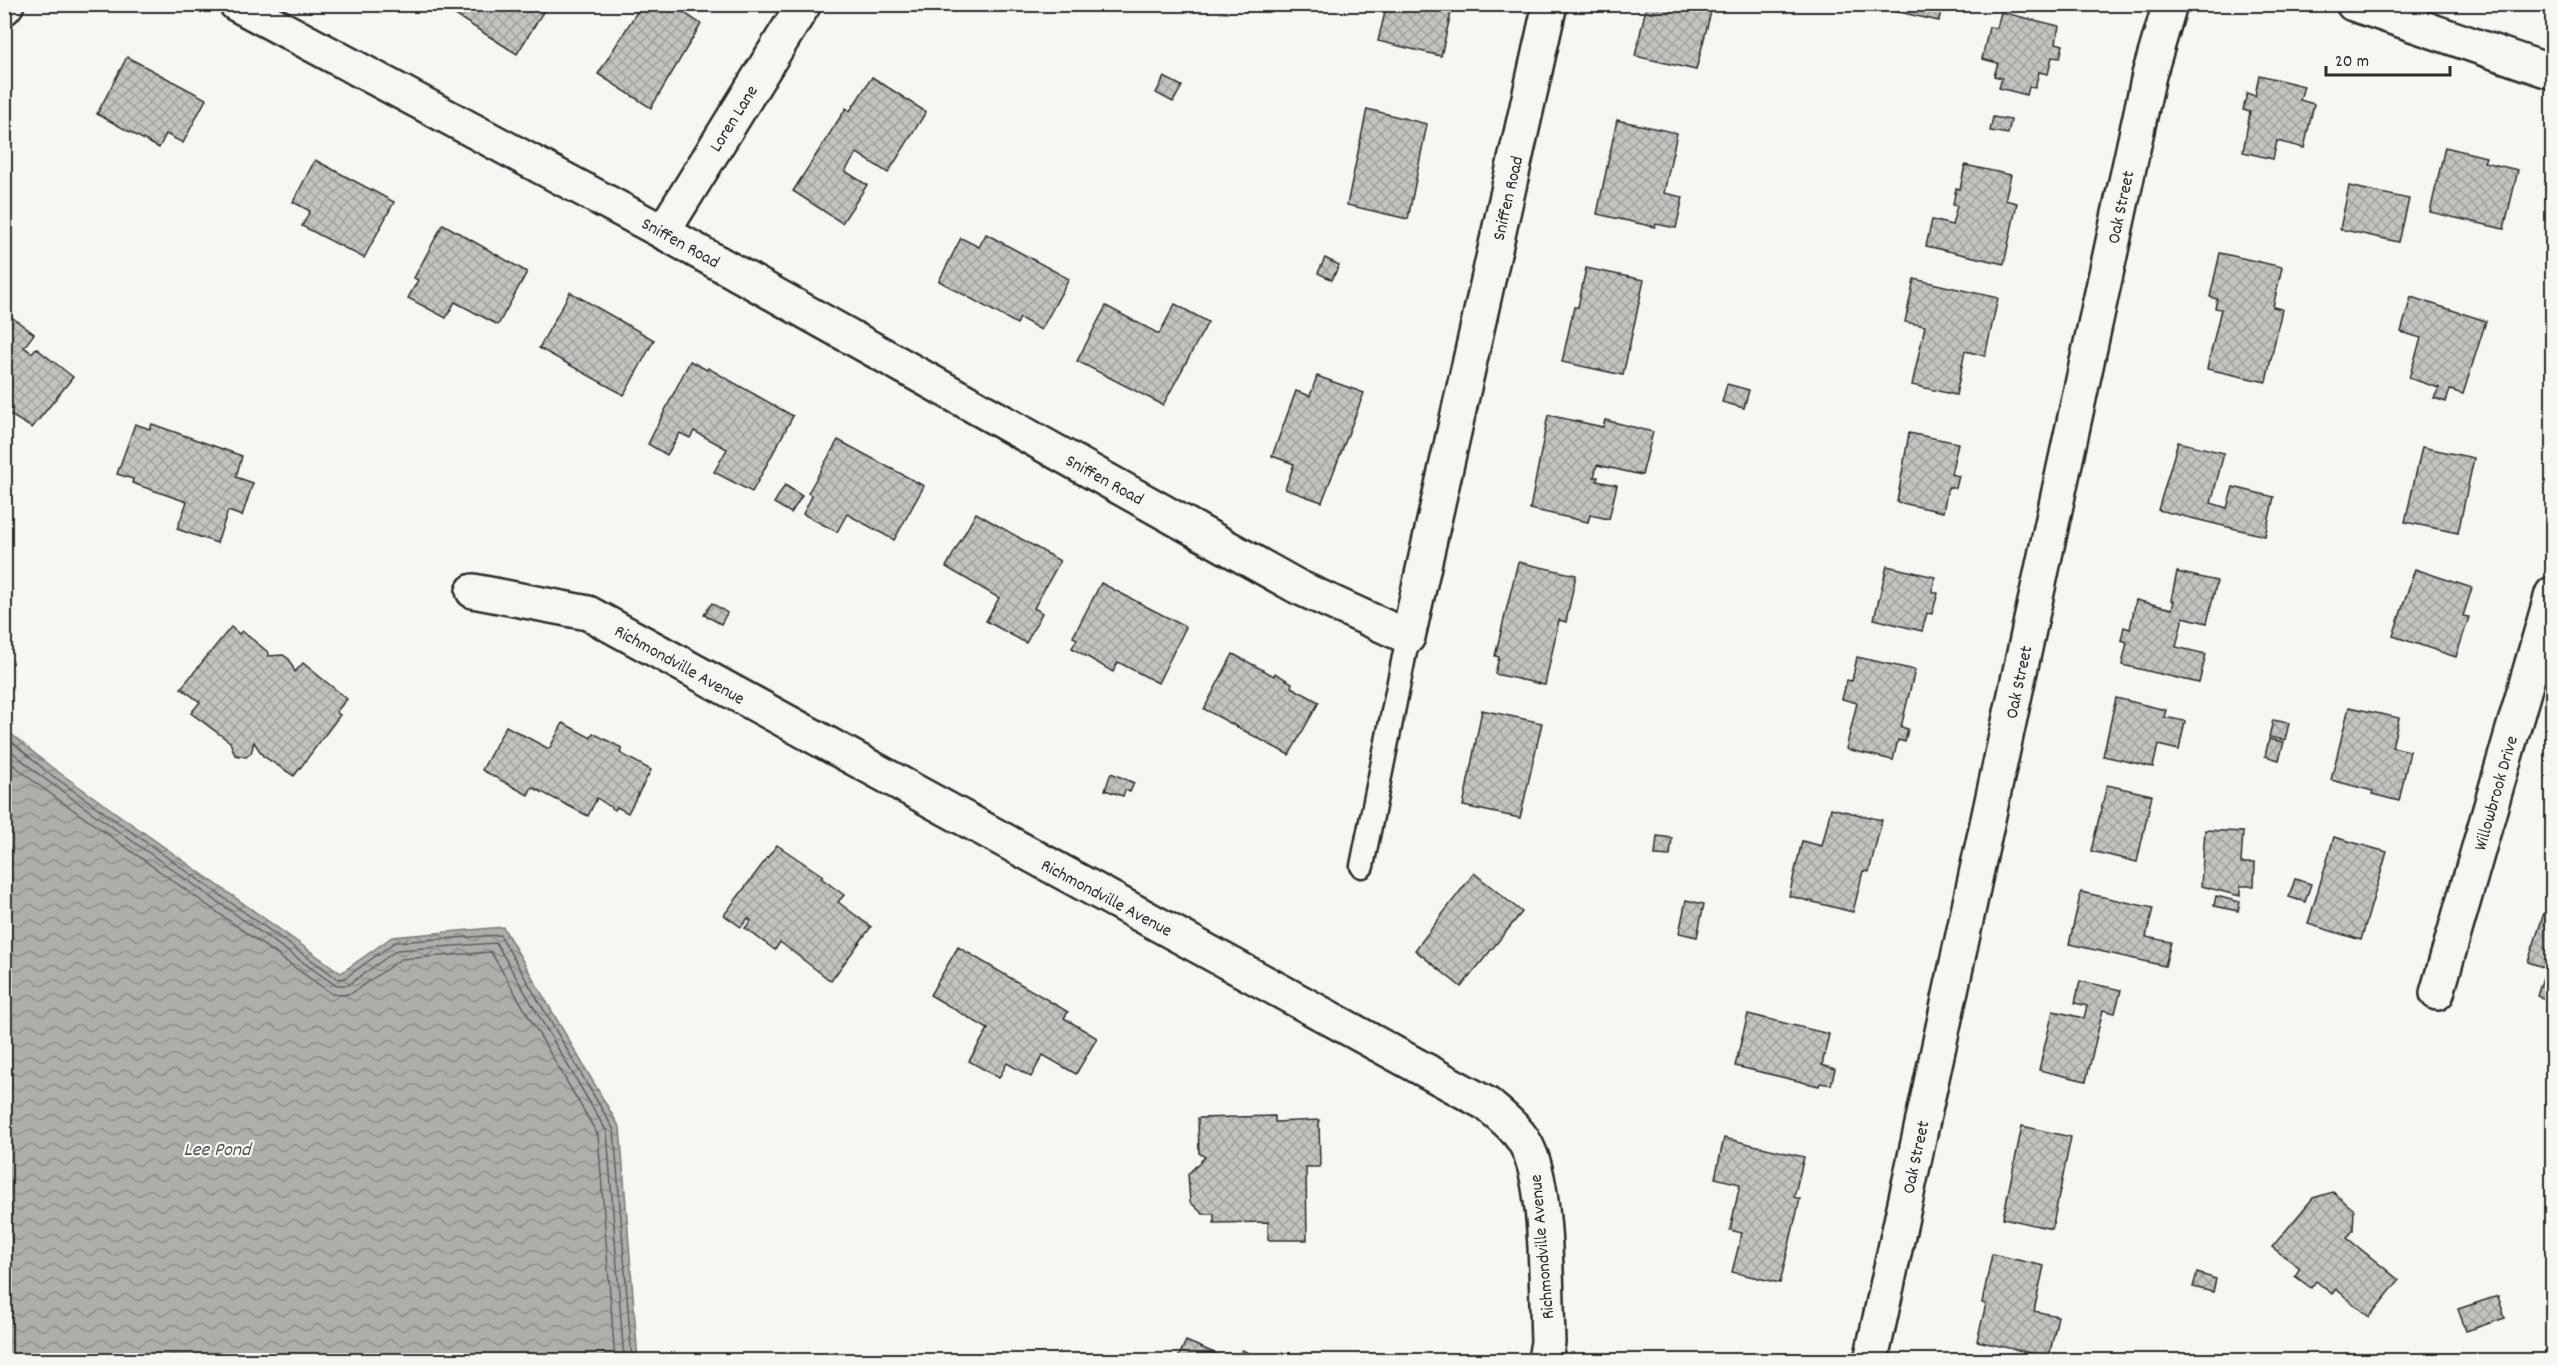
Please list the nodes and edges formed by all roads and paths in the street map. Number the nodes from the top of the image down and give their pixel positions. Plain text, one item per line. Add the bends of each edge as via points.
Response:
1 (236, 4) edge
2 (804, 4) edge
3 (1550, 4) edge
4 (2170, 4) edge
5 (2354, 4) edge
6 (2553, 72) edge
7 (663, 232) junction
8 (473, 591) dead end
9 (2553, 594) edge
10 (1408, 637) junction
11 (1362, 866) dead end
12 (2436, 993) dead end
13 (1545, 1360) edge
14 (1871, 1360) edge

1 - 7 street, Sniffen Road
2 - 7 street, Loren Lane
3 - 10 street, Sniffen Road
4 - 14 street, Oak Street via 2149,75
5 - 6 street
7 - 10 street, Sniffen Road via 1298,587
8 - 13 street, Richmondville Avenue via 588,613 1487,1104 1513,1127 1529,1150 1538,1179 1548,1342
9 - 12 street, Willowbrook Drive
10 - 11 lane

